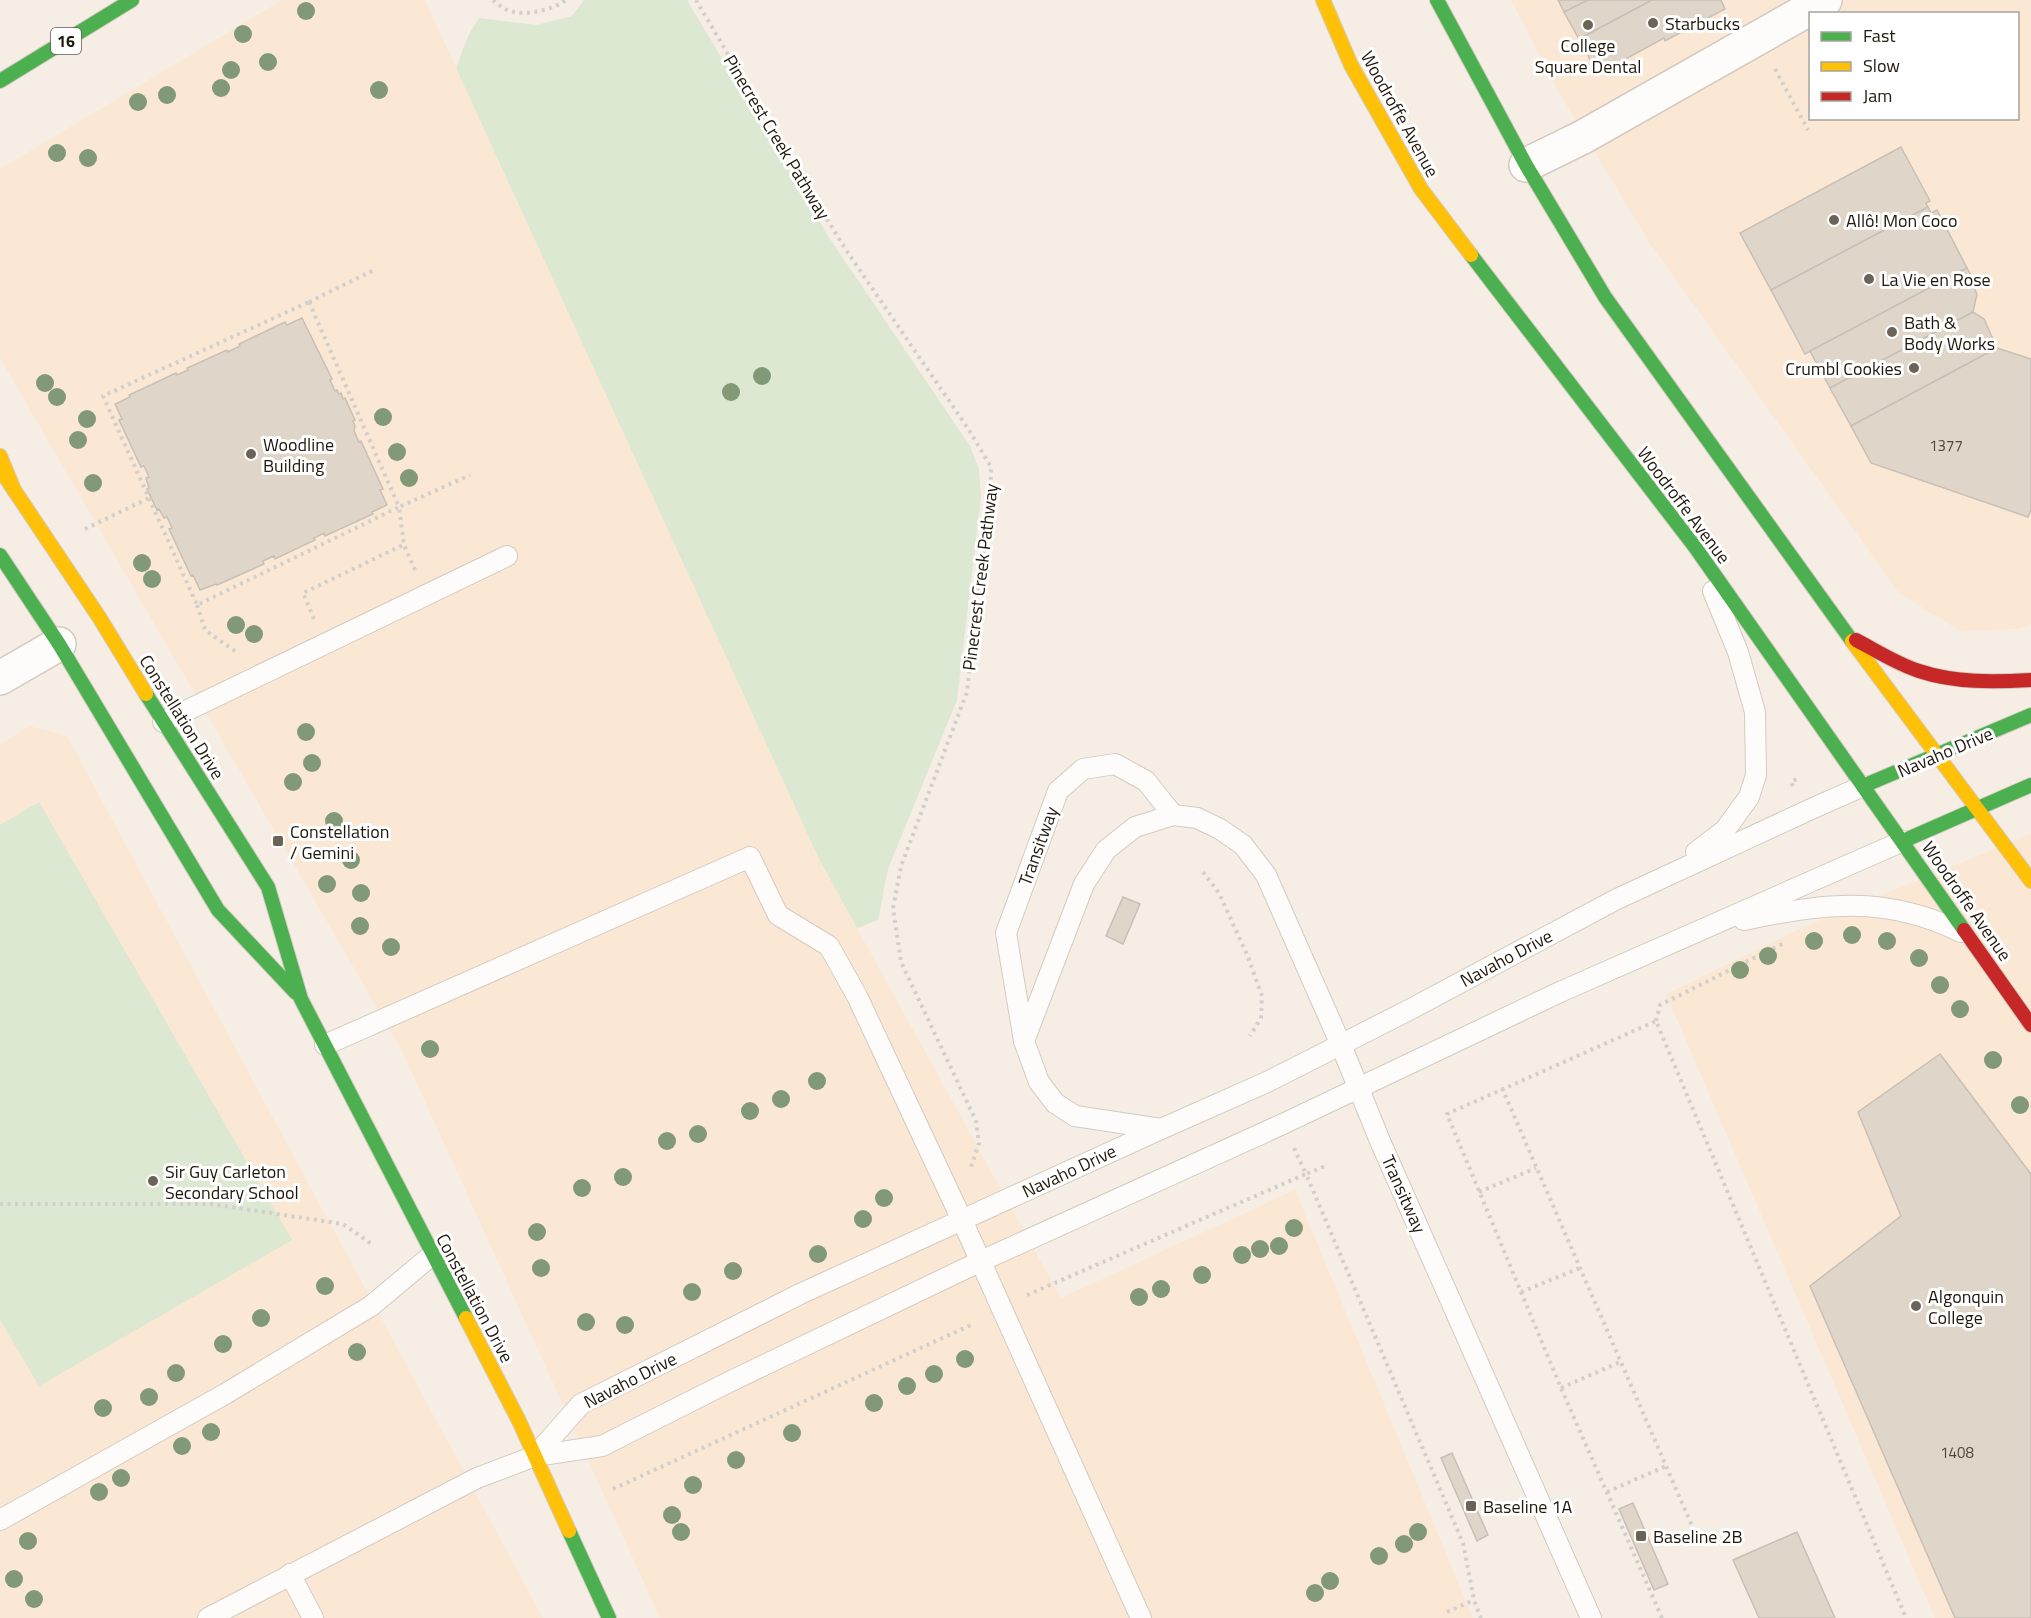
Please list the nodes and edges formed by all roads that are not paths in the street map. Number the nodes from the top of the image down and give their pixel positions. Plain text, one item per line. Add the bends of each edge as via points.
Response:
1 (132, 0) edge
2 (1323, 0) edge
3 (1437, 0) edge
4 (1825, 0) edge
5 (0, 81) edge
6 (1526, 165) junction
7 (0, 456) edge
8 (0, 469) edge
9 (14, 490) junction
10 (1695, 547) junction
11 (0, 555) edge
12 (507, 556) dead end
13 (1847, 634) junction
14 (59, 644) junction
15 (0, 678) edge
16 (2031, 680) edge
17 (2031, 715) edge
18 (163, 722) junction
19 (1938, 756) junction
20 (2031, 785) edge
21 (1863, 786) junction
22 (1977, 810) junction
23 (1173, 816) junction
24 (1903, 841) junction
25 (1668, 874) junction
26 (2031, 880) edge
27 (1700, 930) junction
28 (1969, 936) junction
29 (301, 999) junction
30 (2031, 1024) edge
31 (1023, 1041) junction
32 (325, 1045) junction
33 (1341, 1045) junction
34 (1359, 1088) junction
35 (1161, 1129) junction
36 (962, 1220) junction
37 (432, 1255) junction
38 (979, 1262) junction
39 (535, 1456) junction
40 (0, 1520) edge
41 (290, 1574) junction
42 (208, 1618) edge
43 (313, 1618) edge
44 (609, 1618) edge
45 (1141, 1618) edge
46 (1591, 1618) edge

1 - 5 main road, 16
2 - 10 main road, Woodroffe Avenue via 1351,65 1422,189
3 - 6 main road
4 - 6 street via 1583,137
6 - 13 main road via 1605,297
7 - 9 main road
8 - 9 main road, Constellation Drive
9 - 18 main road, Constellation Drive
10 - 21 main road, Woodroffe Avenue
10 - 25 lane via 1746,677 1755,712 1756,775 1749,797 1725,830
11 - 14 main road, Constellation Drive
12 - 18 lane
13 - 16 main road via 1926,674 1966,680
13 - 19 main road
14 - 15 street
14 - 29 main road, Constellation Drive via 218,910
17 - 19 main road, Navaho Drive
18 - 29 main road, Constellation Drive via 268,887
19 - 21 main road, Navaho Drive
19 - 22 main road
20 - 22 main road
21 - 24 main road, Woodroffe Avenue
21 - 25 lane, Navaho Drive
22 - 24 main road
22 - 26 main road
23 - 31 lane, Transitway via 1135,827 1106,850 1084,884
23 - 31 lane, Transitway via 1146,780 1116,764 1083,769 1058,791 1006,933
23 - 33 lane, Transitway via 1197,818 1220,829 1243,844 1266,875
24 - 27 lane
24 - 28 main road, Woodroffe Avenue
25 - 33 lane, Navaho Drive
27 - 28 lane via 1783,912 1860,905 1910,912
27 - 34 lane
28 - 30 main road, Woodroffe Avenue
29 - 32 main road, Constellation Drive
31 - 35 lane, Transitway via 1039,1082 1055,1103 1075,1116
32 - 36 lane via 750,857 778,915 829,946 857,996
32 - 37 main road, Constellation Drive
33 - 34 lane, Transitway
33 - 35 lane, Navaho Drive
34 - 38 lane
34 - 46 lane, Transitway
35 - 36 lane, Navaho Drive
36 - 38 lane
36 - 39 lane, Navaho Drive via 800,1294 581,1404
37 - 39 main road, Constellation Drive
37 - 40 lane via 370,1306 225,1394
38 - 39 lane via 602,1446
38 - 45 lane
39 - 41 lane via 477,1478
39 - 44 main road, Constellation Drive
41 - 42 lane
41 - 43 lane

